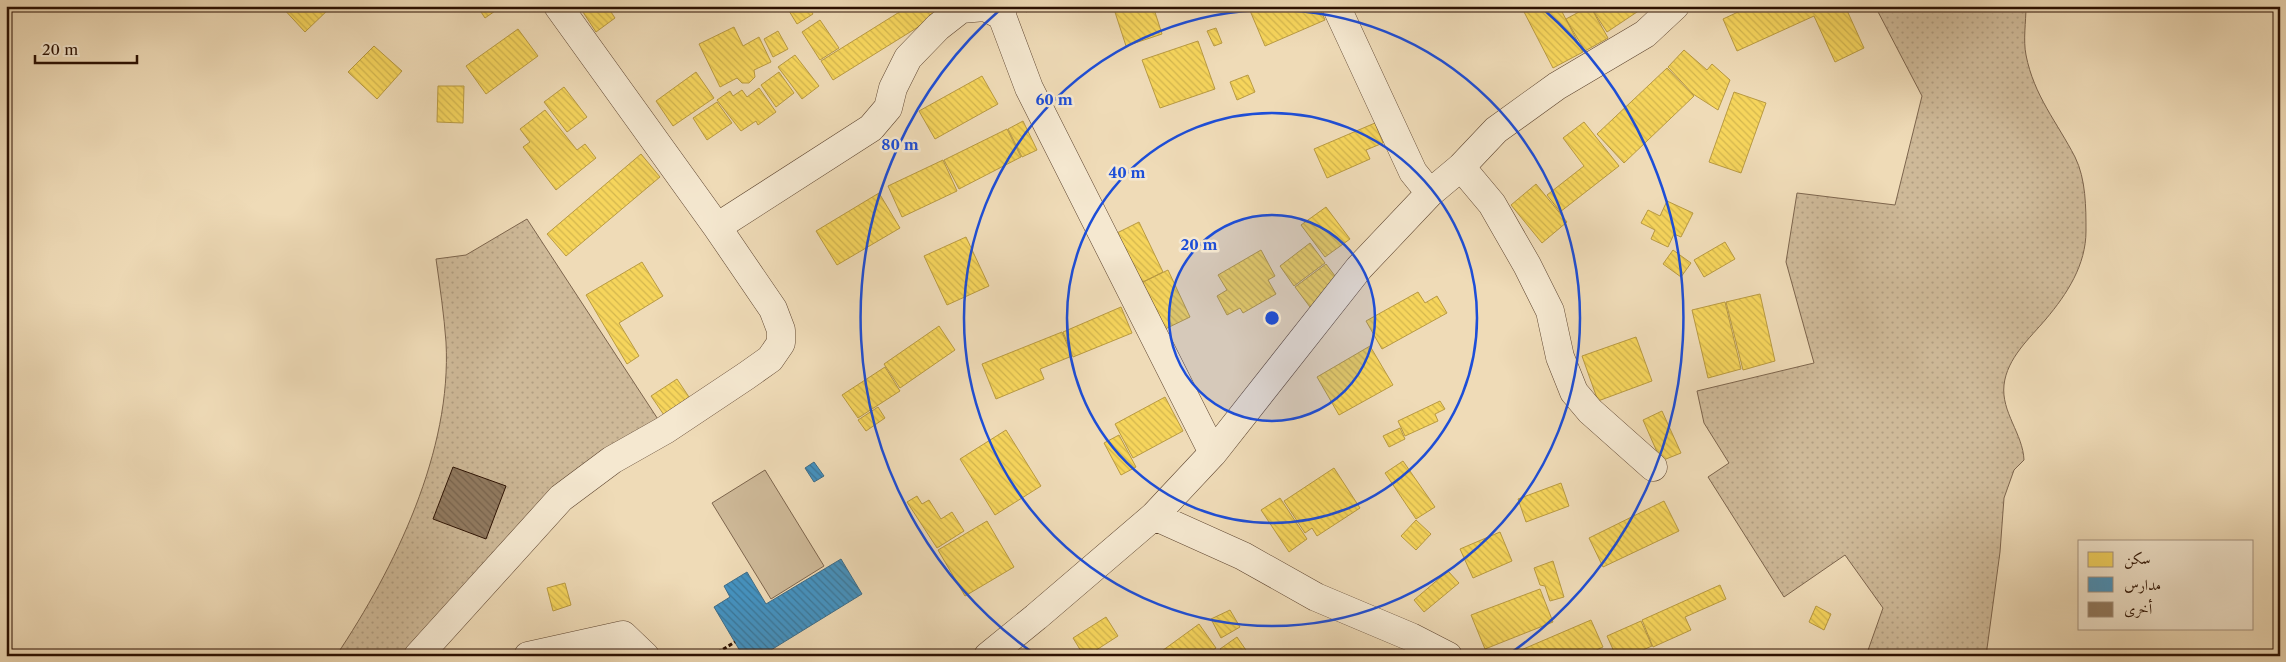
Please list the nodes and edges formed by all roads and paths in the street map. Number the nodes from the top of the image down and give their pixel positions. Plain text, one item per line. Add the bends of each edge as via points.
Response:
1 (558, 6) edge
2 (1336, 6) edge
3 (1675, 6) edge
4 (1002, 11) edge
5 (1461, 167) junction
6 (1430, 193) junction
7 (717, 227) junction
8 (1213, 453) junction
9 (1653, 467) dead end
10 (1154, 516) junction
11 (735, 642) dead end
12 (996, 653) edge
13 (532, 655) edge
14 (418, 656) edge
15 (645, 656) edge
16 (712, 656) edge
17 (1448, 656) edge

1 - 7 street
2 - 6 street via 1413,172
3 - 5 street via 1645,34 1557,86 1496,130
4 - 7 street via 984,7 960,9 908,58 888,108 870,128
4 - 8 street via 1029,88
5 - 6 street
5 - 9 street via 1492,204 1527,265 1550,311 1560,357 1574,392 1590,411
6 - 8 street via 1360,268
7 - 14 street via 773,309 781,330 781,343 770,359 666,430 612,460 561,498
8 - 10 street
10 - 12 street
10 - 17 street via 1243,556 1316,597
11 - 16 path
13 - 15 street via 623,634

